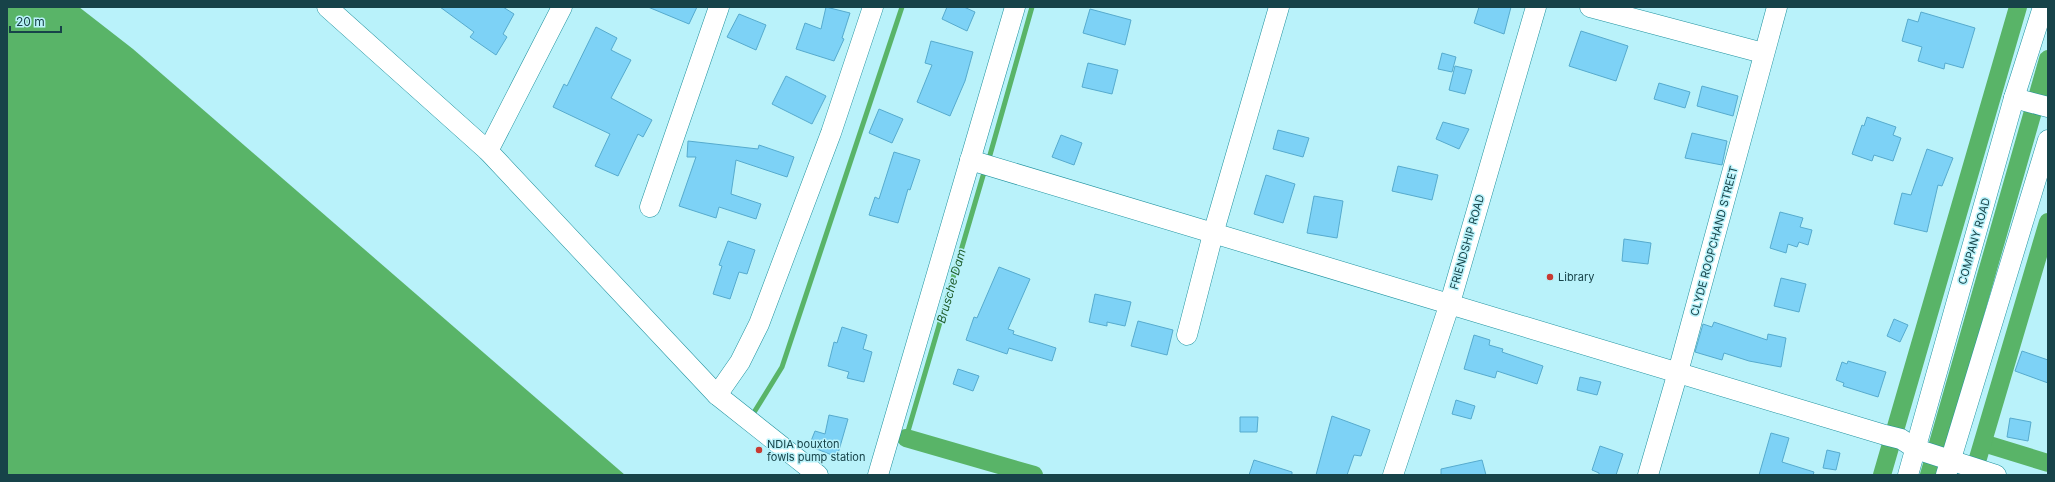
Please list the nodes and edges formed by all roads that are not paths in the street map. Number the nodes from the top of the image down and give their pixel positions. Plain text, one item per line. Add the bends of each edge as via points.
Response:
1 (327, 7) edge
2 (562, 7) edge
3 (719, 7) edge
4 (873, 7) edge
5 (1016, 7) edge
6 (1279, 7) edge
7 (1536, 7) edge
8 (1590, 7) edge
9 (1777, 7) edge
10 (2042, 7) edge
11 (1763, 53) junction
12 (2014, 98) junction
13 (2048, 107) edge
14 (2048, 140) edge
15 (488, 151) junction
16 (981, 163) junction
17 (650, 207) dead end
18 (1213, 234) junction
19 (1450, 303) junction
20 (1187, 335) dead end
21 (1678, 372) junction
22 (717, 395) junction
23 (1928, 454) edge
24 (1988, 472) edge
25 (818, 475) edge
26 (878, 475) edge
27 (1393, 475) edge
28 (1648, 475) edge
29 (1908, 475) edge

1 - 15 street
2 - 15 street
3 - 17 street
4 - 22 street via 831,133 759,324 740,362
5 - 16 street
6 - 18 street
7 - 19 street, FRIENDSHIP ROAD
8 - 11 street
9 - 11 street, CLYDE ROOPCHAND STREET
10 - 12 street, COMPANY ROAD
11 - 21 street, CLYDE ROOPCHAND STREET
12 - 13 street
12 - 23 street, COMPANY ROAD
14 - 23 street, COMPANY ROAD
15 - 22 street
16 - 18 street
16 - 26 street
18 - 19 street
18 - 20 street
19 - 21 street
19 - 27 street, FRIENDSHIP ROAD
21 - 23 street
21 - 28 street, CLYDE ROOPCHAND STREET
22 - 25 street
23 - 24 street
23 - 29 street, COMPANY ROAD

